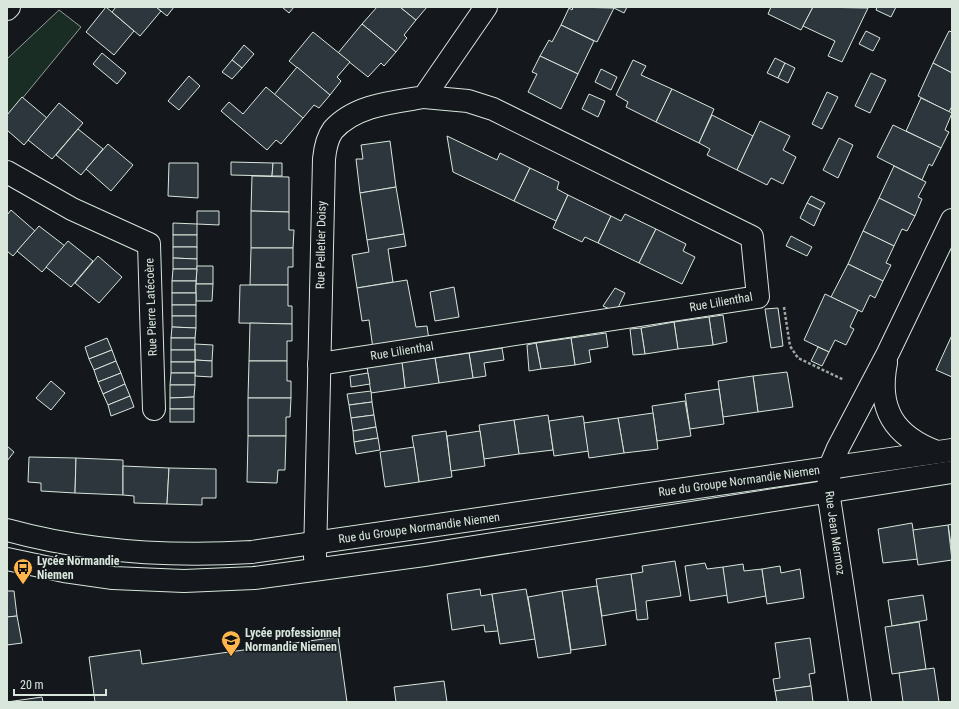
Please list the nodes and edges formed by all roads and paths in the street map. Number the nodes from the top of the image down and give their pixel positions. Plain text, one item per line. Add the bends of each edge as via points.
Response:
1 (486, 7) edge
2 (424, 97) junction
3 (7, 172) edge
4 (950, 230) edge
5 (758, 297) junction
6 (888, 353) junction
7 (319, 364) junction
8 (868, 392) junction
9 (154, 409) dead end
10 (944, 451) edge
11 (830, 467) junction
12 (952, 472) edge
13 (828, 491) junction
14 (7, 530) edge
15 (314, 544) junction
16 (7, 559) edge
17 (316, 570) junction
18 (860, 702) edge

1 - 2 street
2 - 5 street, Rue Lilienthal via 468,101 493,109 752,237
2 - 7 street, Rue Pelletier Doisy via 362,111 346,119 333,130 327,142 324,159
3 - 9 street, Rue Pierre Latécoère via 72,208 149,244
4 - 6 street, Rue Jean Mermoz
5 - 7 street, Rue Lilienthal
5 - 8 path via 783,301 790,346 798,358
6 - 8 street, Rue Jean Mermoz
6 - 10 street, Rue Jean Mermoz via 884,384 885,402 892,421 904,435 918,445
7 - 15 street, Rue Pelletier Doisy
8 - 11 street, Rue Jean Mermoz
10 - 11 street, Rue du Groupe Normandie Niemen
11 - 13 street, Rue Jean Mermoz
11 - 15 street, Rue du Groupe Normandie Niemen
12 - 13 street, Rue du Groupe Normandie Niemen
13 - 17 street, Rue du Groupe Normandie Niemen
13 - 18 street, Rue Jean Mermoz
14 - 15 street, Rue du Groupe Normandie Niemen via 91,547 177,555 252,552
15 - 17 street, Rue Pelletier Doisy
16 - 17 street, Rue du Groupe Normandie Niemen via 64,571 160,581 230,580

